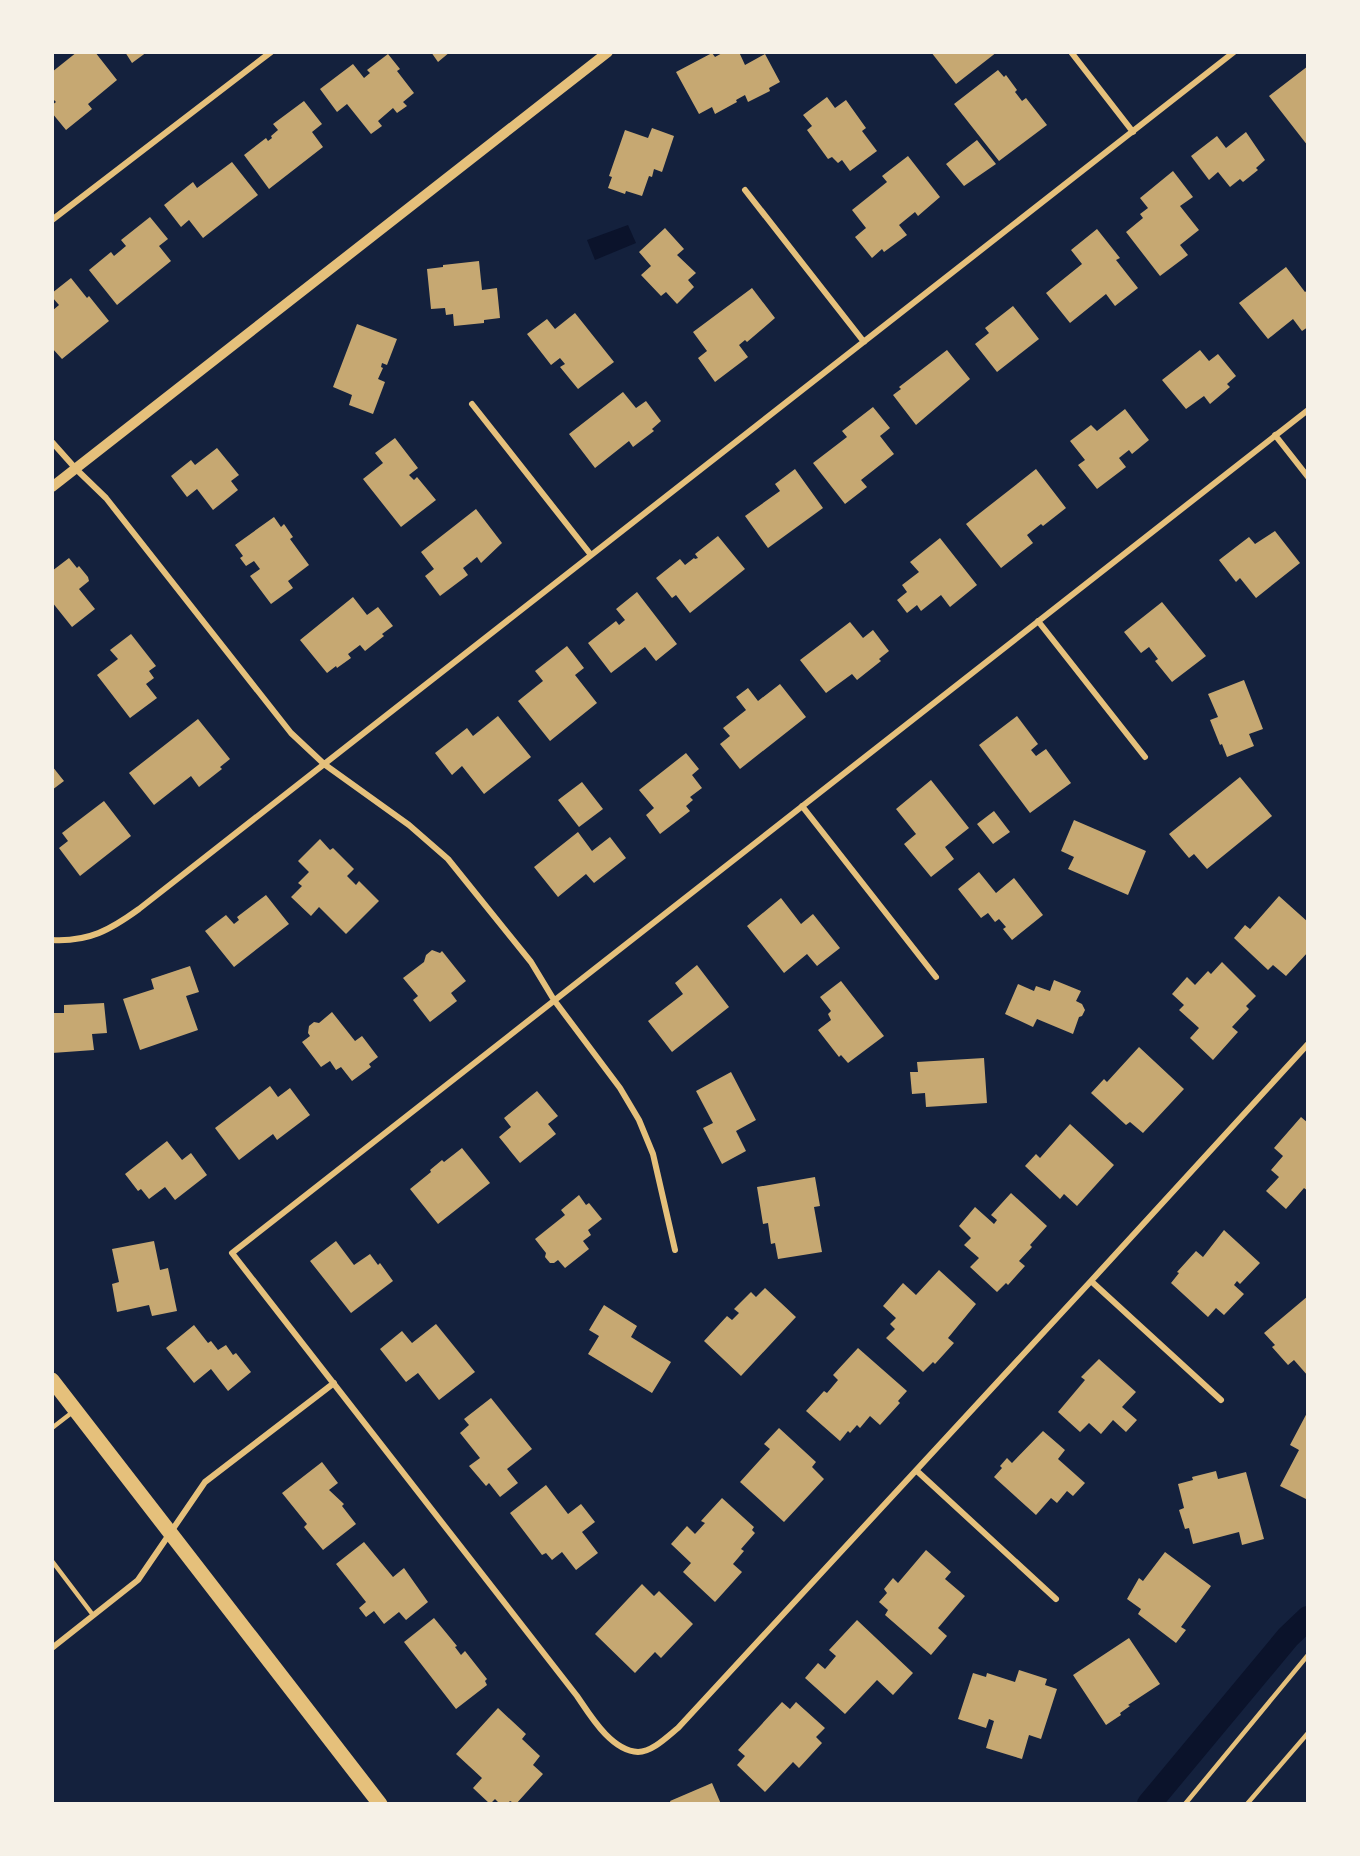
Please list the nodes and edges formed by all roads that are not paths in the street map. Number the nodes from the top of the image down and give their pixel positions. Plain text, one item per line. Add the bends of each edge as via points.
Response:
1 (271, 52) edge
2 (608, 52) edge
3 (1071, 52) edge
4 (1234, 52) edge
5 (1133, 132) junction
6 (745, 190) dead end
7 (52, 220) edge
8 (864, 342) junction
9 (472, 404) dead end
10 (1308, 410) edge
11 (1275, 435) junction
12 (52, 442) edge
13 (76, 469) junction
14 (1308, 477) edge
15 (52, 487) edge
16 (591, 555) junction
17 (1038, 621) junction
18 (1145, 757) dead end
19 (324, 764) junction
20 (802, 806) junction
21 (52, 940) edge
22 (936, 977) dead end
23 (554, 1000) junction
24 (1308, 1044) edge
25 (675, 1250) dead end
26 (1091, 1281) junction
27 (52, 1380) edge
28 (334, 1383) junction
29 (1221, 1400) dead end
30 (75, 1410) junction
31 (52, 1428) edge
32 (917, 1471) junction
33 (170, 1532) junction
34 (52, 1561) edge
35 (1056, 1599) dead end
36 (93, 1614) junction
37 (52, 1648) edge
38 (1308, 1655) edge
39 (1308, 1733) edge
40 (381, 1803) edge
41 (1185, 1803) edge
42 (1247, 1803) edge

1 - 7 street
2 - 13 street
3 - 5 street
4 - 5 street
5 - 8 street
6 - 8 street
8 - 16 street
9 - 16 street
10 - 11 street
11 - 14 street
11 - 17 street
12 - 13 street
13 - 15 street
13 - 19 street via 106,498 291,733
16 - 19 street
17 - 18 street
17 - 20 street
19 - 21 street via 112,928 88,938
19 - 23 street via 409,825 448,859 531,962
20 - 22 street
20 - 23 street
23 - 25 street via 639,1120 653,1154
23 - 28 street via 232,1252
24 - 26 street
26 - 29 street
26 - 32 street
27 - 30 main road
28 - 32 street via 601,1730 621,1747 638,1752 656,1745 678,1728
28 - 33 street via 205,1482
30 - 31 lane
30 - 33 main road
32 - 35 street
33 - 36 street via 138,1580
33 - 40 main road
34 - 36 lane
36 - 37 street
38 - 41 lane
39 - 42 lane

